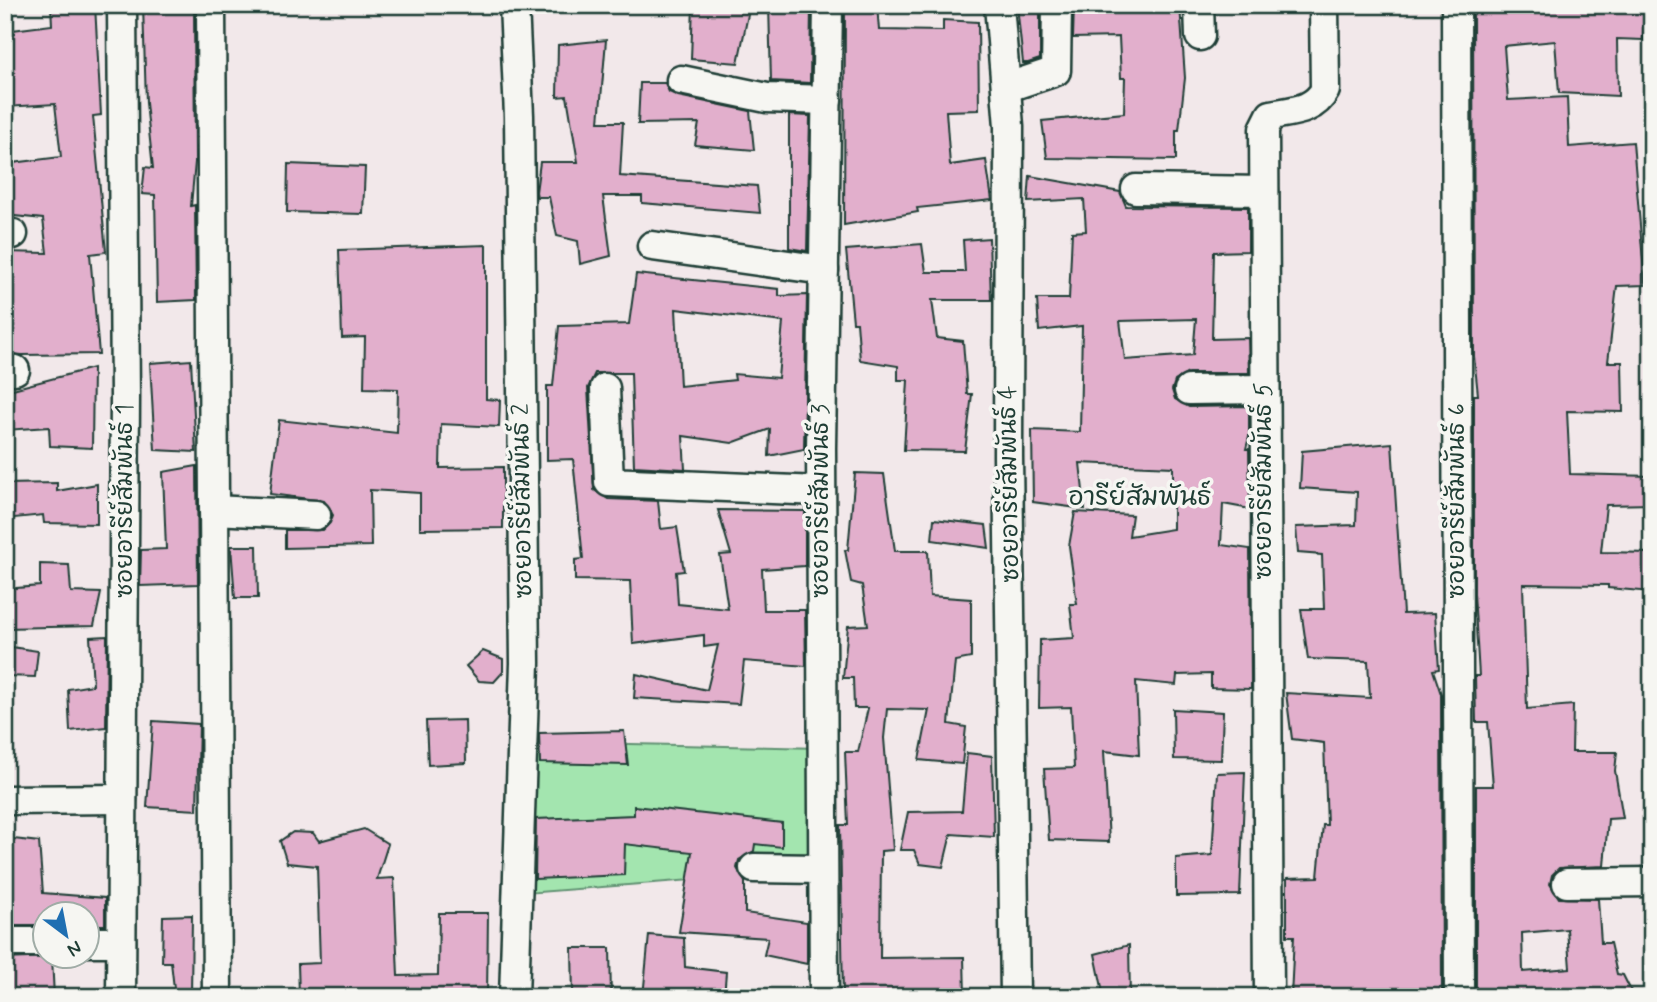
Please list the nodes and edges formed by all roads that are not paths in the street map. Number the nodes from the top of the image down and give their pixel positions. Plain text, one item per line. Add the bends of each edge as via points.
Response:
1 (122, 5) edge
2 (211, 5) edge
3 (514, 5) edge
4 (828, 5) edge
5 (999, 5) edge
6 (1057, 5) edge
7 (1199, 5) edge
8 (1324, 5) edge
9 (1456, 5) edge
10 (1199, 36) dead end
11 (681, 80) dead end
12 (1008, 87) junction
13 (827, 100) junction
14 (1136, 189) dead end
15 (1264, 191) junction
16 (652, 246) dead end
17 (824, 270) junction
18 (605, 388) dead end
19 (1264, 389) junction
20 (1189, 390) dead end
21 (820, 491) junction
22 (214, 510) junction
23 (316, 515) dead end
24 (122, 799) junction
25 (5, 800) edge
26 (754, 868) dead end
27 (821, 869) junction
28 (1652, 882) edge
29 (1567, 883) dead end
30 (5, 942) edge
31 (32, 942) edge
32 (102, 942) edge
33 (121, 942) junction
34 (121, 997) edge
35 (217, 997) edge
36 (514, 997) edge
37 (824, 997) edge
38 (1015, 997) edge
39 (1269, 997) edge
40 (1459, 997) edge

1 - 24 street, ซอยอารีย์สัมพันธ์ 1
2 - 22 street
3 - 36 street, ซอยอารีย์สัมพันธ์ 2 via 525,663
4 - 13 street, ซอยอารีย์สัมพันธ์ 3
5 - 12 street, ซอยอารีย์สัมพันธ์ 4
6 - 12 street via 1056,71
7 - 10 street
8 - 15 street, ซอยอารีย์สัมพันธ์ 5 via 1325,90 1320,101 1309,107 1271,115 1265,121
9 - 40 street, ซอยอารีย์สัมพันธ์ 6
11 - 13 street via 767,98
12 - 38 street, ซอยอารีย์สัมพันธ์ 4
13 - 17 street, ซอยอารีย์สัมพันธ์ 3
14 - 15 street
15 - 19 street, ซอยอารีย์สัมพันธ์ 5
16 - 17 street
17 - 21 street, ซอยอารีย์สัมพันธ์ 3
18 - 21 street via 609,482
19 - 20 street
19 - 39 street, ซอยอารีย์สัมพันธ์ 5
21 - 27 street, ซอยอารีย์สัมพันธ์ 3
22 - 23 street
22 - 35 street
24 - 25 street
24 - 33 street, ซอยอารีย์สัมพันธ์ 1
26 - 27 street
27 - 37 street, ซอยอารีย์สัมพันธ์ 3
28 - 29 street
30 - 31 street
32 - 33 street
33 - 34 street, ซอยอารีย์สัมพันธ์ 1

